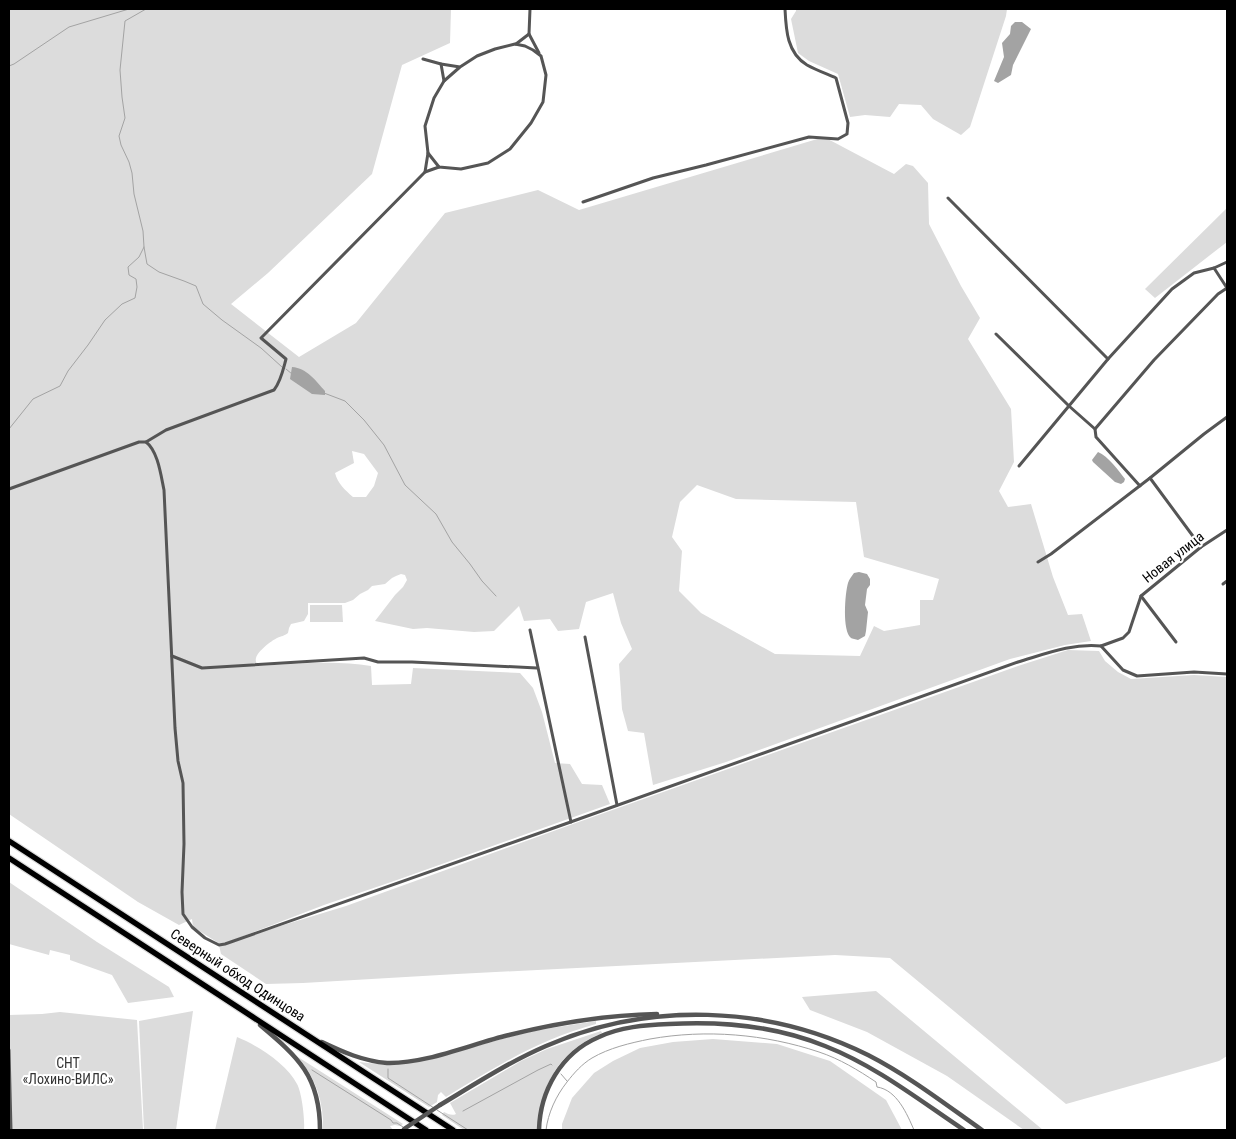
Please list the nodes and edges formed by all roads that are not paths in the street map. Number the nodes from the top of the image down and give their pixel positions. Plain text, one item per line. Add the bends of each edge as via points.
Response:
1 (530, 9) edge
2 (786, 9) edge
3 (529, 34) junction
4 (515, 44) junction
5 (541, 56) junction
6 (423, 59) dead end
7 (441, 64) junction
8 (460, 67) junction
9 (444, 81) junction
10 (428, 153) junction
11 (439, 168) junction
12 (425, 172) junction
13 (948, 198) dead end
14 (583, 202) dead end
15 (1227, 262) edge
16 (1214, 268) junction
17 (1227, 288) edge
18 (996, 334) dead end
19 (1108, 359) junction
20 (1069, 406) junction
21 (1227, 417) edge
22 (1095, 429) junction
23 (146, 442) junction
24 (1020, 466) dead end
25 (1150, 478) junction
26 (1140, 486) junction
27 (9, 489) edge
28 (1227, 530) edge
29 (1201, 547) junction
30 (1038, 562) dead end
31 (1227, 581) edge
32 (1223, 584) dead end
33 (1140, 596) junction
34 (530, 630) dead end
35 (585, 637) dead end
36 (1176, 642) dead end
37 (1101, 646) junction
38 (172, 656) junction
39 (537, 668) junction
40 (1227, 674) edge
41 (617, 805) junction
42 (571, 822) junction
43 (9, 841) edge
44 (9, 858) edge
45 (248, 1014) junction
46 (678, 1014) junction
47 (309, 1036) junction
48 (9, 1050) edge
49 (11, 1130) edge
50 (320, 1130) edge
51 (403, 1130) edge
52 (426, 1130) edge
53 (453, 1130) edge
54 (539, 1130) edge
55 (964, 1130) edge
56 (982, 1130) edge

1 - 3 street
2 - 14 street via 787,33 795,54 807,64 836,78 848,123 847,134 838,139 809,137 653,178
3 - 4 street
3 - 5 street
4 - 5 street
4 - 8 street via 477,56
5 - 11 street via 546,75 543,102 510,149 488,163 461,170
6 - 7 street
7 - 8 street
7 - 9 street
8 - 9 street
9 - 10 street via 434,98 425,126
10 - 11 street
10 - 12 street
11 - 12 street
12 - 23 street via 261,338 286,359 274,390 166,430
13 - 19 street
15 - 16 street
16 - 17 street
16 - 19 street via 1194,273 1172,289
17 - 22 street via 1154,360
18 - 20 street
19 - 20 street
20 - 22 street
20 - 24 street
21 - 25 street
22 - 26 street via 1096,437
23 - 27 street via 131,444
23 - 38 street via 151,446 161,472 164,490
25 - 26 street
25 - 29 street
26 - 30 street
28 - 29 street, Новая улица
29 - 33 street, Новая улица
31 - 32 street
33 - 36 street
33 - 37 street, Новая улица via 1129,632 1123,638
34 - 39 street
35 - 41 street
37 - 40 street via 1124,670 1137,676 1194,672
37 - 41 street via 1088,644 1064,648 1018,662
38 - 39 street via 202,668 364,658 378,662
38 - 42 street via 178,761 183,783 183,914 192,927 219,945
39 - 42 street
41 - 42 street
43 - 47 highway, Северный обход Одинцова
44 - 45 highway, Северный обход Одинцова
45 - 50 street via 301,1063 315,1091
45 - 52 highway, Северный обход Одинцова
46 - 47 street via 640,1014 570,1022 397,1063 358,1058
46 - 51 street, bridge via 590,1029 546,1046 494,1072
46 - 56 street via 764,1020 815,1033 868,1055
47 - 53 highway, Северный обход Одинцова
48 - 49 street
54 - 55 street via 541,1111 551,1082 558,1069 583,1045 612,1032 635,1027 695,1023 752,1027 822,1045 863,1064

